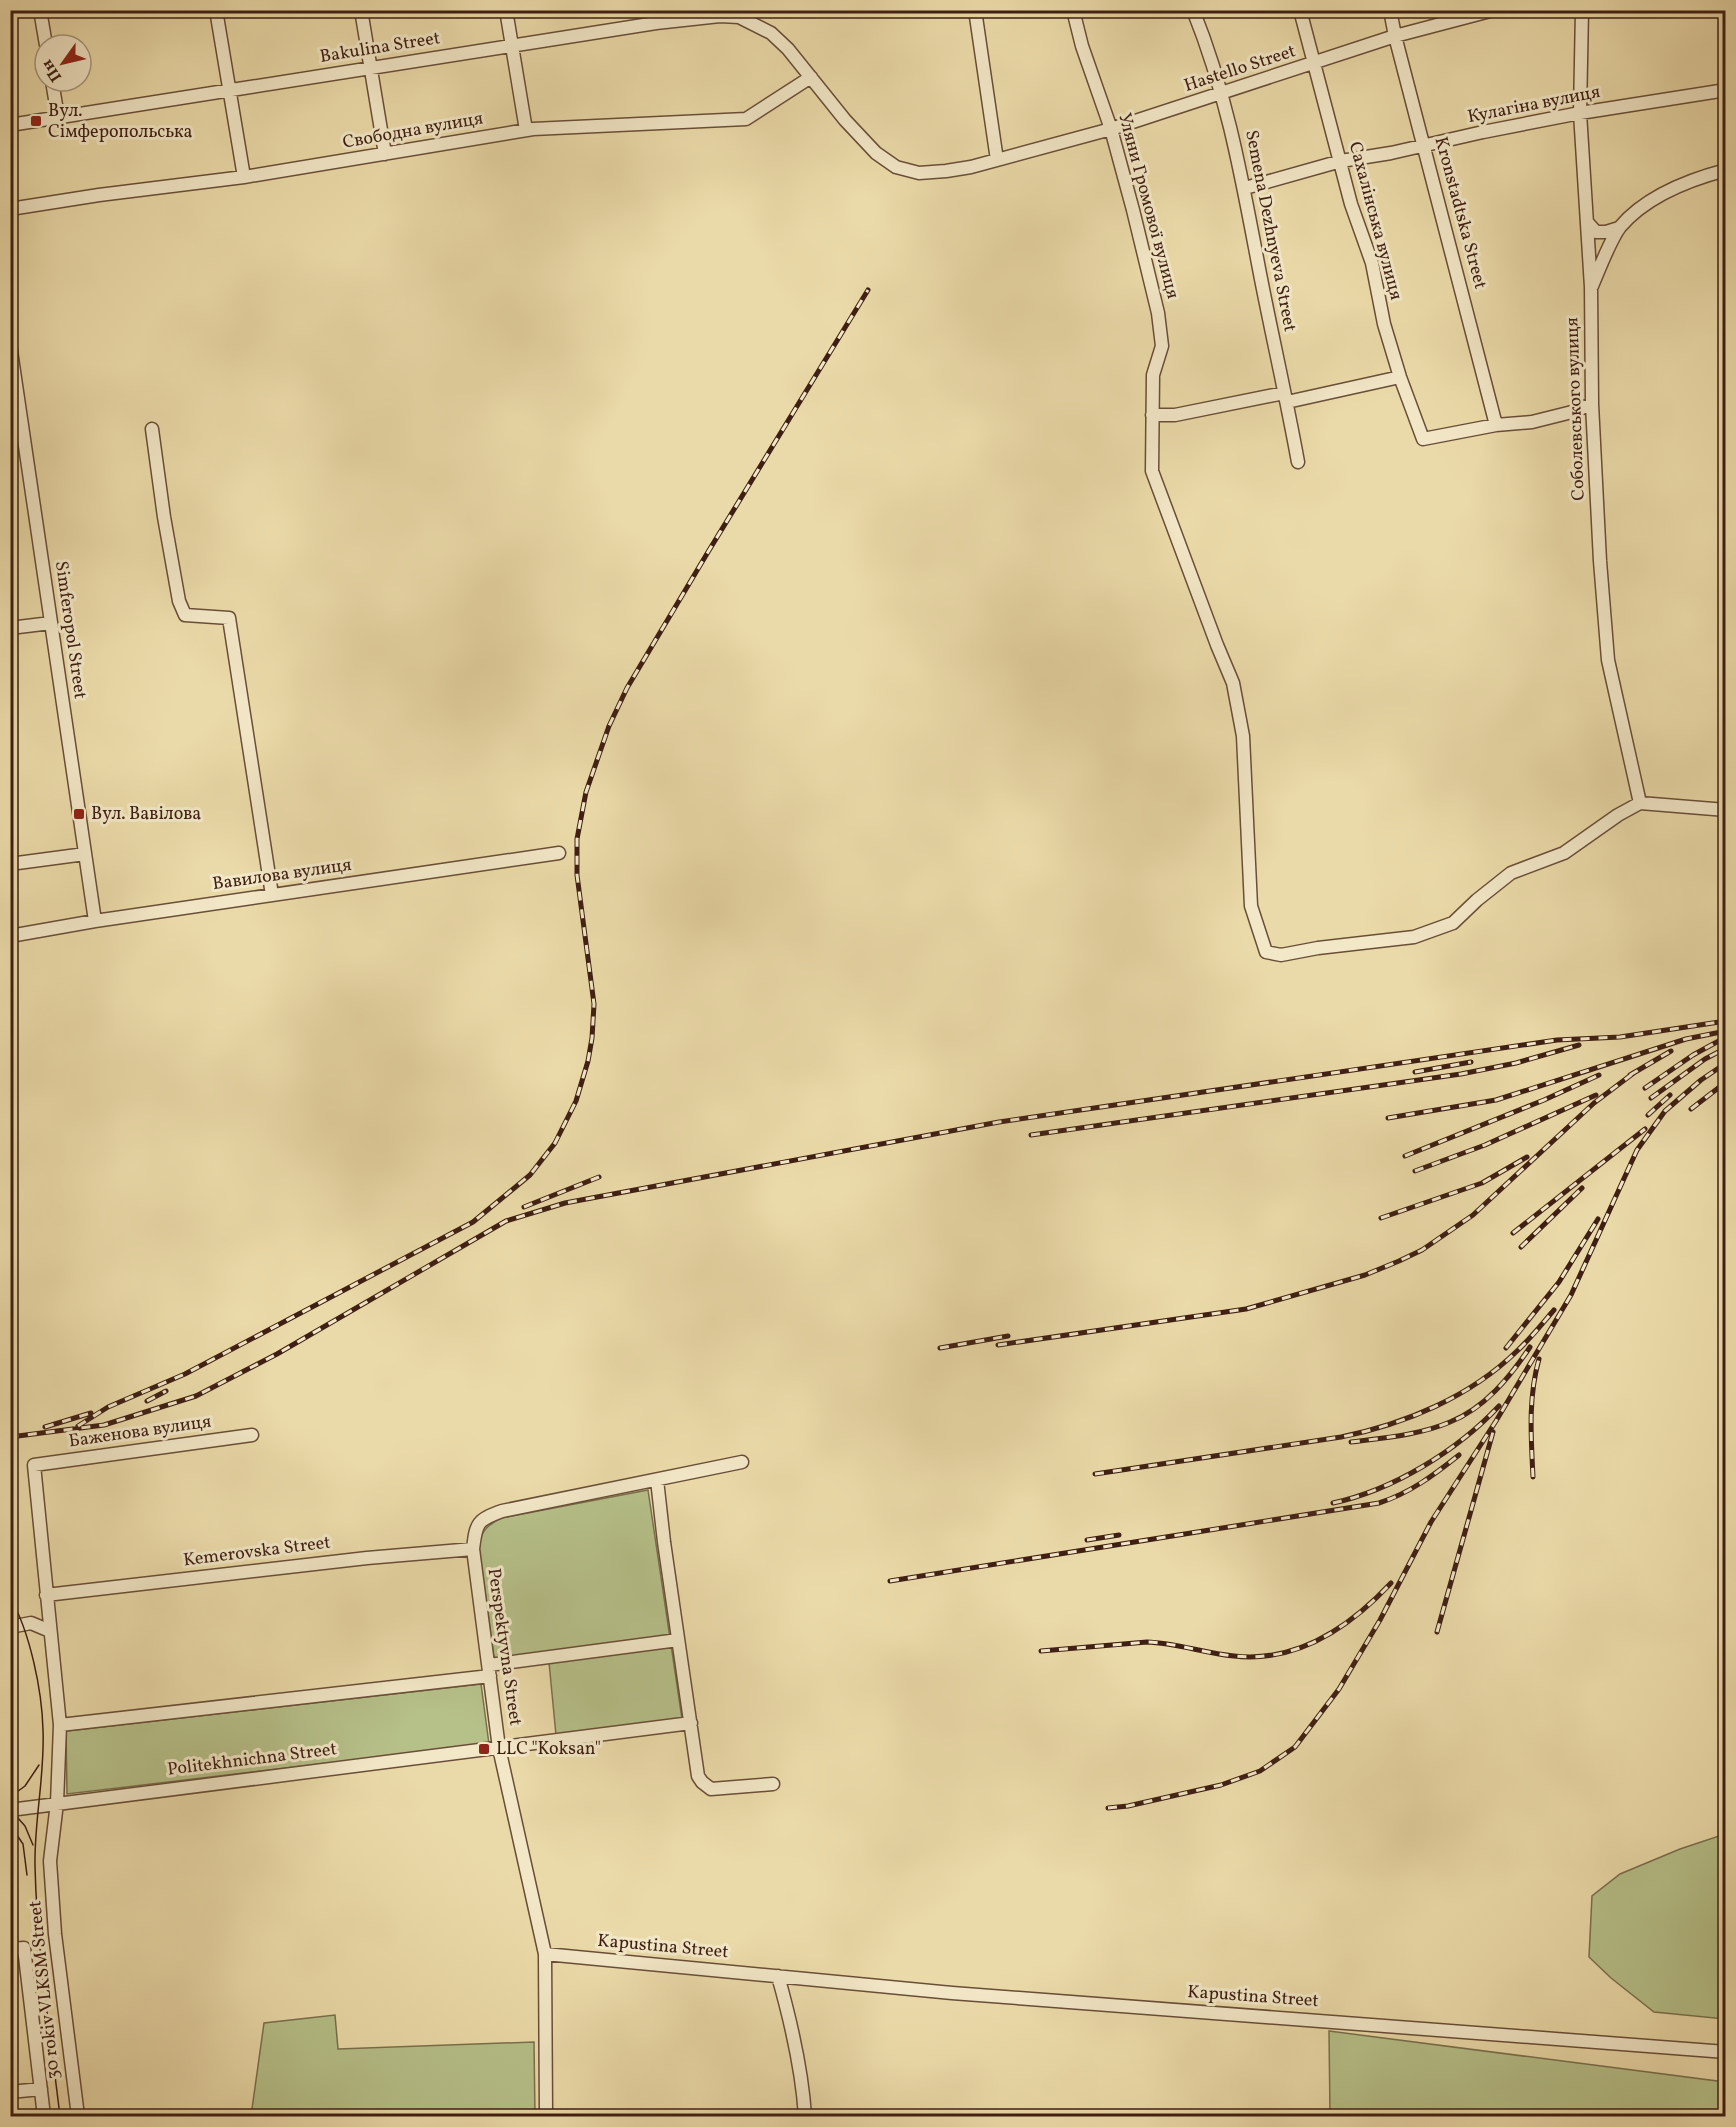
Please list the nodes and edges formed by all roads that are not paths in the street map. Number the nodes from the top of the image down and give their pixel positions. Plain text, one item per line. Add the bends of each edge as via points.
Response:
1 (40, 10) edge
2 (216, 10) edge
3 (361, 10) edge
4 (506, 10) edge
5 (749, 10) edge
6 (975, 10) edge
7 (1073, 10) edge
8 (1193, 10) edge
9 (1300, 10) edge
10 (1390, 10) edge
11 (1494, 10) edge
12 (1582, 10) edge
13 (655, 17) edge
14 (754, 25) junction
15 (44, 33) edge
16 (1395, 36) junction
17 (512, 45) junction
18 (1313, 64) junction
19 (371, 68) junction
20 (811, 77) junction
21 (230, 90) junction
22 (1725, 90) edge
23 (54, 93) edge
24 (1223, 94) junction
25 (1580, 113) junction
26 (58, 117) junction
27 (10, 125) edge
28 (1111, 129) junction
29 (526, 130) junction
30 (1424, 146) junction
31 (385, 154) junction
32 (997, 160) junction
33 (1341, 161) junction
34 (1725, 170) edge
35 (244, 177) junction
36 (1245, 188) junction
37 (10, 209) edge
38 (1587, 222) junction
39 (1619, 228) junction
40 (1591, 287) junction
41 (10, 344) edge
42 (1400, 377) junction
43 (1285, 398) junction
44 (1592, 404) junction
45 (1152, 415) junction
46 (1496, 425) junction
47 (152, 429) dead end
48 (1298, 462) dead end
49 (51, 623) junction
50 (10, 628) edge
51 (1640, 803) junction
52 (1725, 810) edge
53 (559, 853) dead end
54 (85, 854) junction
55 (10, 864) edge
56 (272, 895) junction
57 (95, 921) junction
58 (10, 936) edge
59 (252, 1435) dead end
60 (742, 1462) dead end
61 (34, 1465) joint
62 (657, 1480) junction
63 (472, 1549) junction
64 (46, 1595) junction
65 (10, 1627) edge
66 (50, 1631) junction
67 (678, 1640) junction
68 (489, 1670) junction
69 (691, 1724) junction
70 (60, 1725) junction
71 (499, 1748) junction
72 (772, 1784) dead end
73 (57, 1803) junction
74 (10, 1810) edge
75 (10, 1949) edge
76 (545, 1954) junction
77 (778, 1976) junction
78 (1725, 2052) edge
79 (41, 2089) junction
80 (10, 2092) edge
81 (44, 2116) edge
82 (78, 2116) edge
83 (546, 2116) edge
84 (805, 2116) edge

1 - 15 street
2 - 21 street
3 - 19 street
4 - 17 street
5 - 14 street
6 - 32 street
7 - 28 street, Уляни Громової вулиця
8 - 24 street, Semena Dezhnyeva Street
9 - 18 street, Сахалінська вулиця
10 - 16 street, Kronstadtska Street
11 - 16 street, Hastello Street
12 - 25 street, Соболевського вулиця
13 - 14 street, Bakulina Street via 739,17
13 - 17 street, Bakulina Street
14 - 20 street, Bakulina Street via 771,33
16 - 18 street, Hastello Street
16 - 30 street, Kronstadtska Street
17 - 19 street, Bakulina Street
17 - 29 street
18 - 24 street, Hastello Street
18 - 33 street, Сахалінська вулиця
19 - 21 street, Bakulina Street
19 - 31 street
20 - 29 street, Свободна вулиця via 746,119
20 - 32 street, Hastello Street via 876,153 896,167 920,173
21 - 26 street, Bakulina Street
21 - 35 street
22 - 25 street, Кулагіна вулиця
23 - 26 street
24 - 28 street, Hastello Street
24 - 36 street, Semena Dezhnyeva Street
25 - 30 street, Кулагіна вулиця
25 - 38 street, Соболевського вулиця
26 - 27 street, Bakulina Street
28 - 32 street, Hastello Street
28 - 45 street, Уляни Громової вулиця via 1158,313 1162,346 1153,375
29 - 31 street, Свободна вулиця
30 - 33 street, Кулагіна вулиця
30 - 46 street, Kronstadtska Street
31 - 35 street, Свободна вулиця
33 - 36 street, Кулагіна вулиця
33 - 42 street, Сахалінська вулиця
34 - 39 street via 1667,192 1639,209
35 - 37 street, Свободна вулиця
36 - 43 street, Semena Dezhnyeva Street
38 - 39 street via 1596,232
38 - 40 street, Соболевського вулиця
39 - 40 street
40 - 44 street, Соболевського вулиця
41 - 49 street, Simferopol Street
42 - 43 street
42 - 46 street, Сахалінська вулиця via 1423,439
43 - 45 street
43 - 48 street, Semena Dezhnyeva Street
44 - 46 street via 1532,422
44 - 51 street, Соболевського вулиця via 1608,660
45 - 51 street, Уляни Громової вулиця via 1152,471 1233,683 1243,736 1251,906 1266,952 1281,955 1414,937 1453,923 1511,873 1564,853
47 - 56 street via 164,517 184,615 229,618
49 - 50 street
49 - 54 street, Simferopol Street
51 - 52 street
53 - 56 street, Вавилова вулиця
54 - 55 street
54 - 57 street, Simferopol Street
56 - 57 street, Вавилова вулиця
57 - 58 street, Вавилова вулиця
59 - 61 street, Баженова вулиця
60 - 62 street, Perspektyvna Street
61 - 64 street, 30 rokiv VLKSM Street
62 - 63 street, Perspektyvna Street via 502,1511 479,1522
62 - 67 street
63 - 64 street, Kemerovska Street via 367,1557
63 - 68 street, Perspektyvna Street
64 - 66 street, 30 rokiv VLKSM Street
65 - 66 street via 31,1623
66 - 70 street, 30 rokiv VLKSM Street
67 - 68 street
67 - 69 street
68 - 70 street
68 - 71 street, Perspektyvna Street
69 - 71 street, Politekhnichna Street
69 - 72 street via 698,1776 706,1786 711,1789
70 - 73 street, 30 rokiv VLKSM Street
71 - 73 street, Politekhnichna Street
71 - 76 street, Perspektyvna Street
73 - 74 street, Politekhnichna Street
73 - 82 street, 30 rokiv VLKSM Street via 50,1861
75 - 79 street via 24,1948
76 - 77 street, Kapustina Street
76 - 83 street, Perspektyvna Street
77 - 78 street, Kapustina Street via 952,1993
77 - 84 street via 800,2070
79 - 80 street
79 - 81 street

